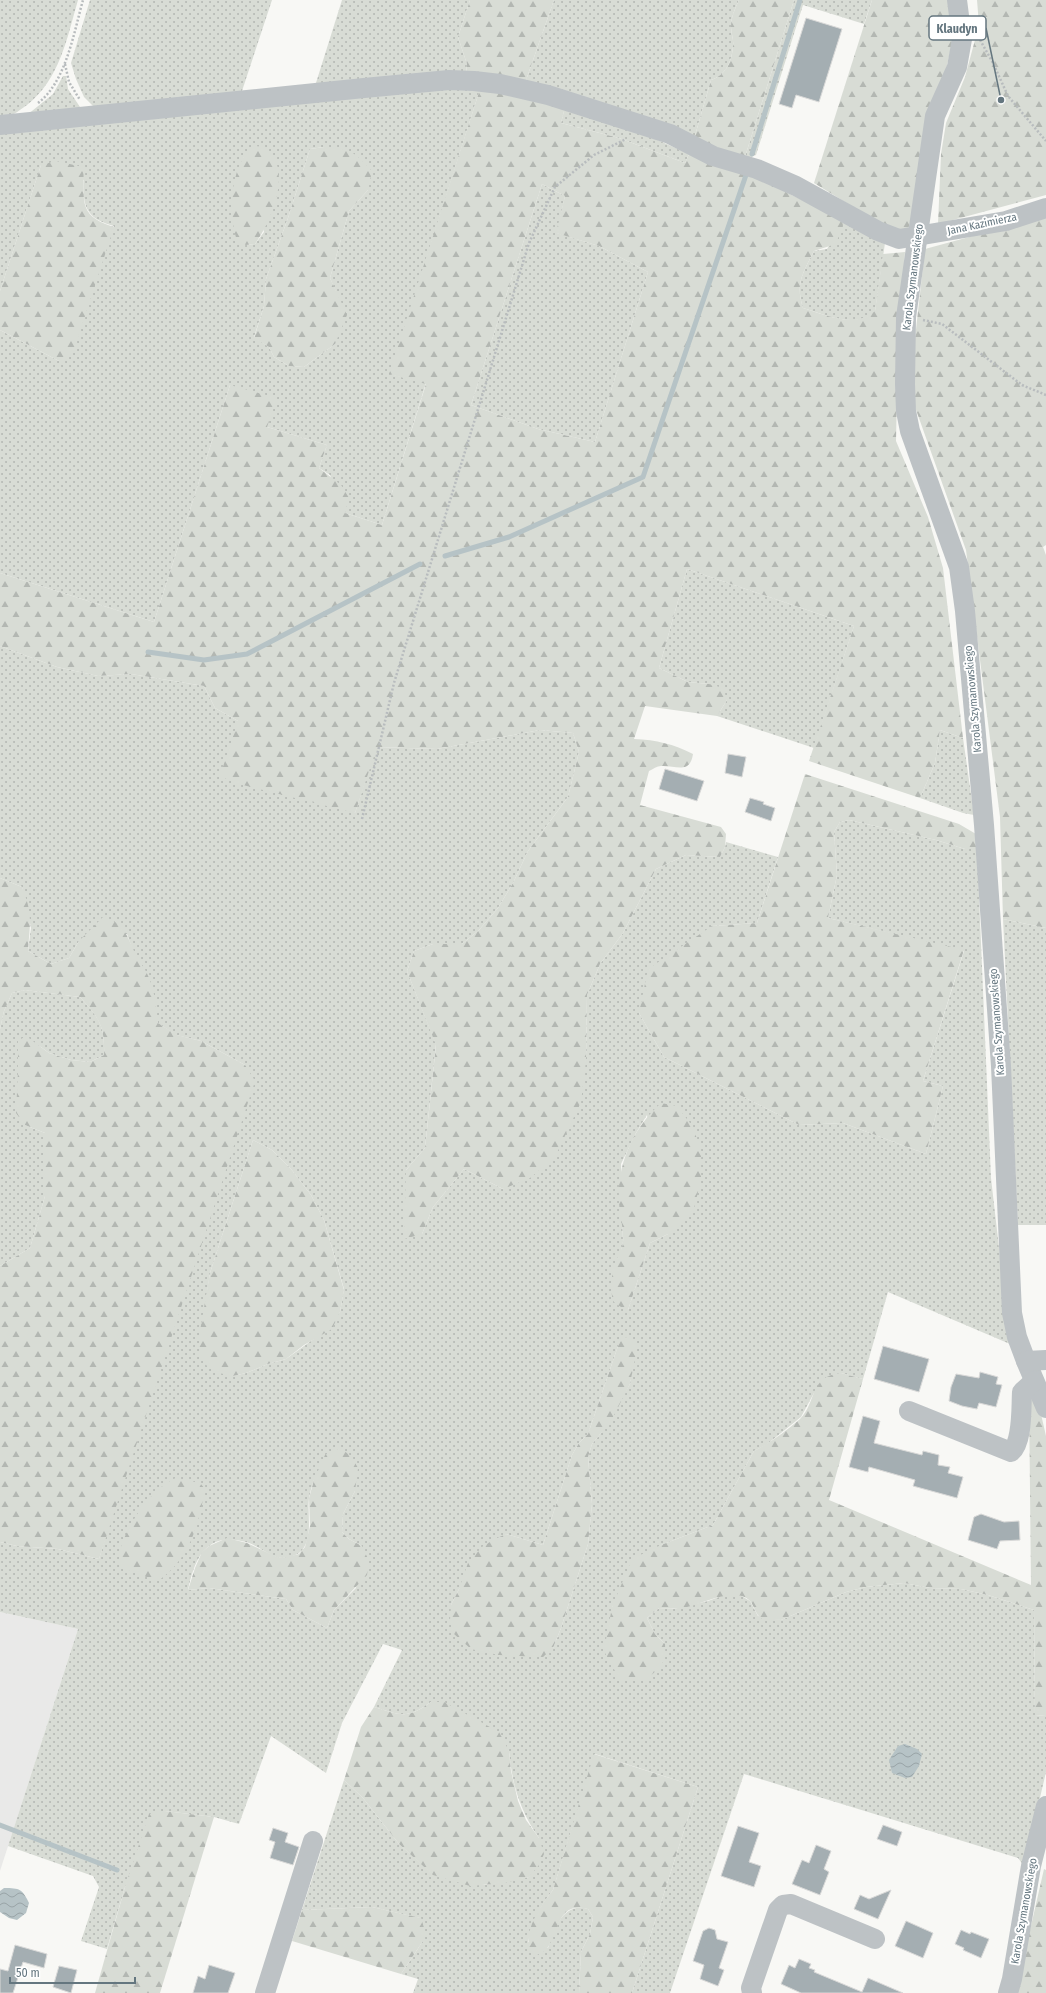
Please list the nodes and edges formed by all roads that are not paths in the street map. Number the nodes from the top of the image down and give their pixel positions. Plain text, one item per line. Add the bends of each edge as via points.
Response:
1 (957, 0) edge
2 (0, 125) edge
3 (1046, 208) edge
4 (917, 236) junction
5 (1046, 1360) edge
6 (1026, 1361) junction
7 (1034, 1381) junction
8 (1046, 1408) edge
9 (909, 1411) dead end
10 (1046, 1806) edge
11 (313, 1841) dead end
12 (875, 1939) dead end
13 (265, 1993) edge
14 (752, 1993) edge
15 (1008, 1993) edge

1 - 4 street, Karola Szymanowskiego via 962,39 957,67 935,116
2 - 4 street, Jana Kazimierza via 449,80 494,83 527,89 652,127 713,156 757,169 796,186 890,237 900,239
3 - 4 street, Jana Kazimierza via 1006,221
4 - 6 street, Karola Szymanowskiego via 906,317 906,411 910,431 959,567 965,611 984,825 1001,1066 1012,1313
5 - 6 street
6 - 7 street, Karola Szymanowskiego
7 - 8 street, Karola Szymanowskiego
7 - 9 street via 1022,1392 1019,1439 1011,1452
10 - 15 street, Karola Szymanowskiego via 1031,1866
11 - 13 street
12 - 14 street via 791,1904 783,1905 778,1910 751,1988

